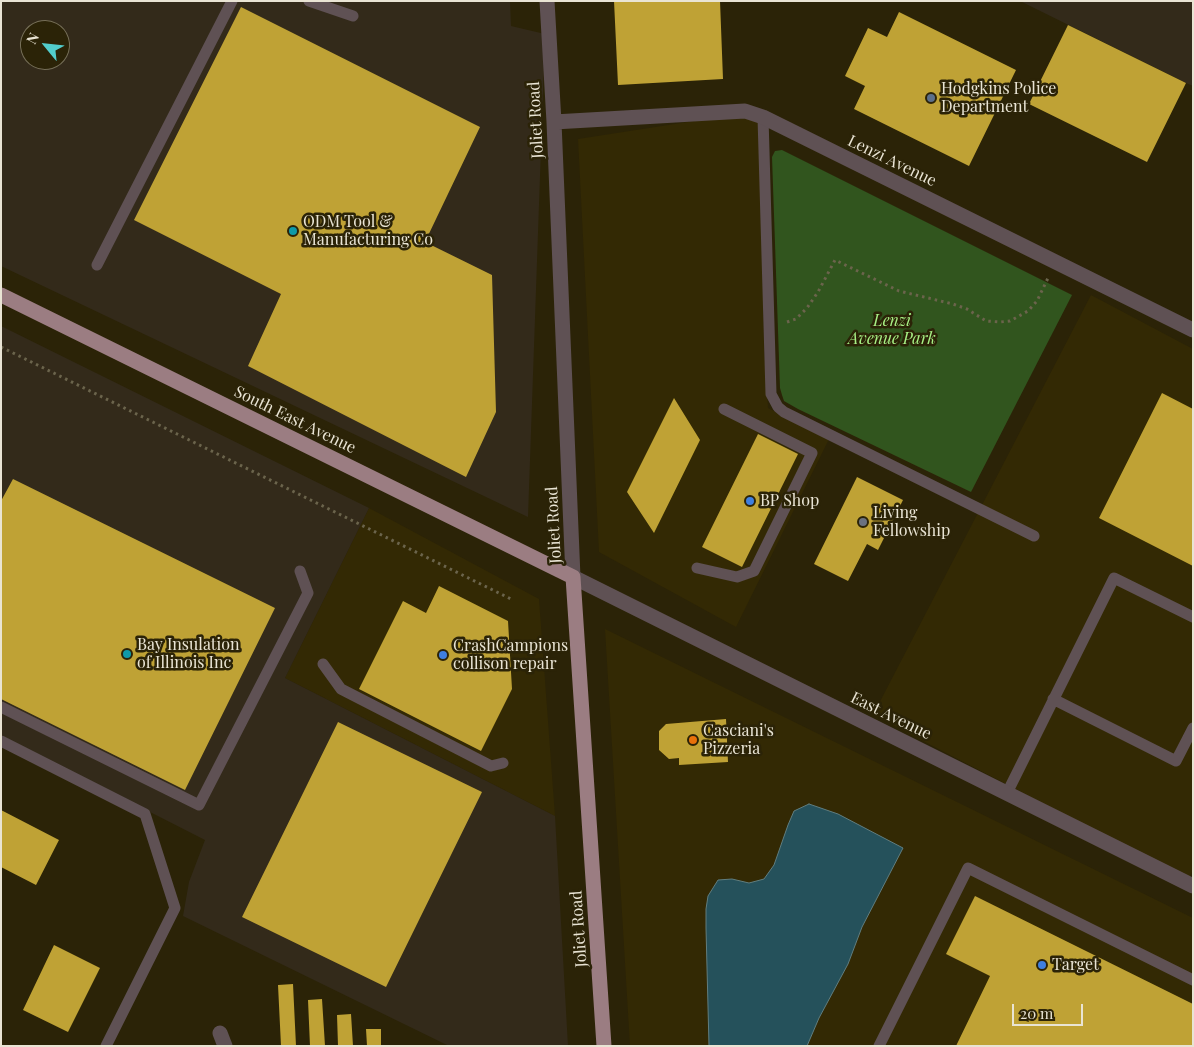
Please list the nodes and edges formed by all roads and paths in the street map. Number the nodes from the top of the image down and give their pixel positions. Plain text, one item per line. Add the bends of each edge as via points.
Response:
1 (232, 1) edge
2 (309, 1) edge
3 (547, 1) edge
4 (352, 16) dead end
5 (763, 117) junction
6 (554, 122) junction
7 (1056, 262) junction
8 (97, 265) dead end
9 (1, 295) edge
10 (769, 326) junction
11 (1193, 330) edge
12 (1, 348) edge
13 (724, 409) dead end
14 (1034, 536) dead end
15 (697, 568) dead end
16 (300, 571) dead end
17 (574, 577) junction
18 (513, 600) dead end
19 (1193, 618) edge
20 (323, 664) dead end
21 (1053, 699) junction
22 (1, 707) edge
23 (1193, 728) edge
24 (1, 741) edge
25 (503, 763) dead end
26 (1006, 793) junction
27 (1193, 886) edge
28 (1193, 980) edge
29 (106, 1046) edge
30 (604, 1046) edge
31 (880, 1046) edge

1 - 8 lane
2 - 4 lane
3 - 6 street, Joliet Road
5 - 6 street, Lenzi Avenue via 745,111
5 - 7 street, Lenzi Avenue
5 - 10 lane
6 - 17 street, Joliet Road
7 - 10 path via 1037,301 1028,311 1010,321 1000,322 986,321 953,304 899,291 835,260 807,308 796,319
7 - 11 street, Lenzi Avenue
9 - 17 main road, South East Avenue
10 - 14 lane via 771,394 784,412
12 - 18 path
13 - 15 lane via 812,453 754,571 737,577
16 - 22 lane via 308,593 199,805
17 - 26 street, East Avenue
17 - 30 main road, Joliet Road
19 - 21 lane via 1114,578
20 - 25 lane via 341,689 491,766
21 - 23 lane via 1176,761
21 - 26 lane
24 - 29 lane via 145,814 174,908
26 - 27 street, East Avenue
28 - 31 lane via 968,868

